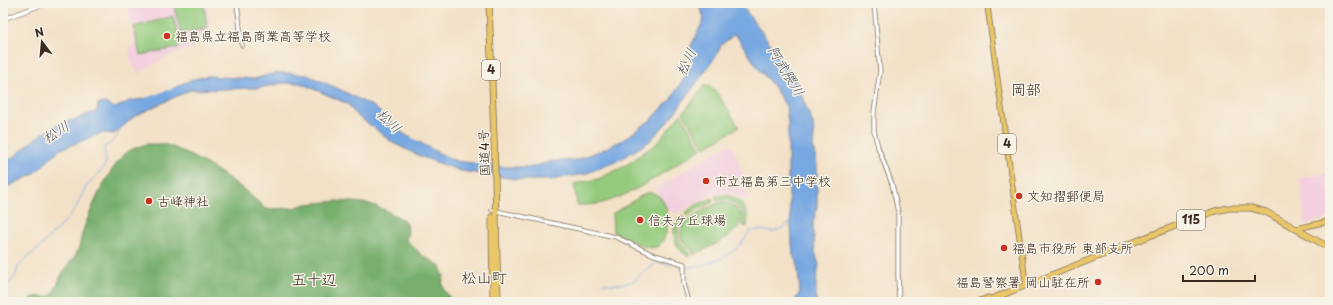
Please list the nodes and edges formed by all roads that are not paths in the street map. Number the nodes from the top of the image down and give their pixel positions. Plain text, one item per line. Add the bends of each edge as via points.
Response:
1 (47, 3) edge
2 (237, 3) edge
3 (486, 3) edge
4 (489, 3) edge
5 (874, 3) edge
6 (987, 3) edge
7 (3, 19) edge
8 (242, 45) dead end
9 (493, 139) junction
10 (494, 211) junction
11 (1330, 221) edge
12 (1295, 229) junction
13 (1330, 248) edge
14 (1026, 284) junction
15 (494, 302) edge
16 (498, 302) edge
17 (689, 302) edge
18 (899, 302) edge
19 (978, 302) edge
20 (984, 302) edge

1 - 7 street
2 - 8 street
3 - 9 highway, 国道4号 / 4
4 - 9 highway, 国道4号 / 4
5 - 18 street via 880,71 874,131 876,144 892,184 898,212
6 - 14 main road, 4
9 - 10 highway, 国道4号 / 4
10 - 15 highway, 国道4号 / 4
10 - 16 highway, 国道4号 / 4
10 - 17 street via 616,237 652,254 684,264 684,284
11 - 12 main road
12 - 13 highway, 115
12 - 14 highway, 115 via 1262,211 1229,208
14 - 19 highway, 115
14 - 20 highway, 115

